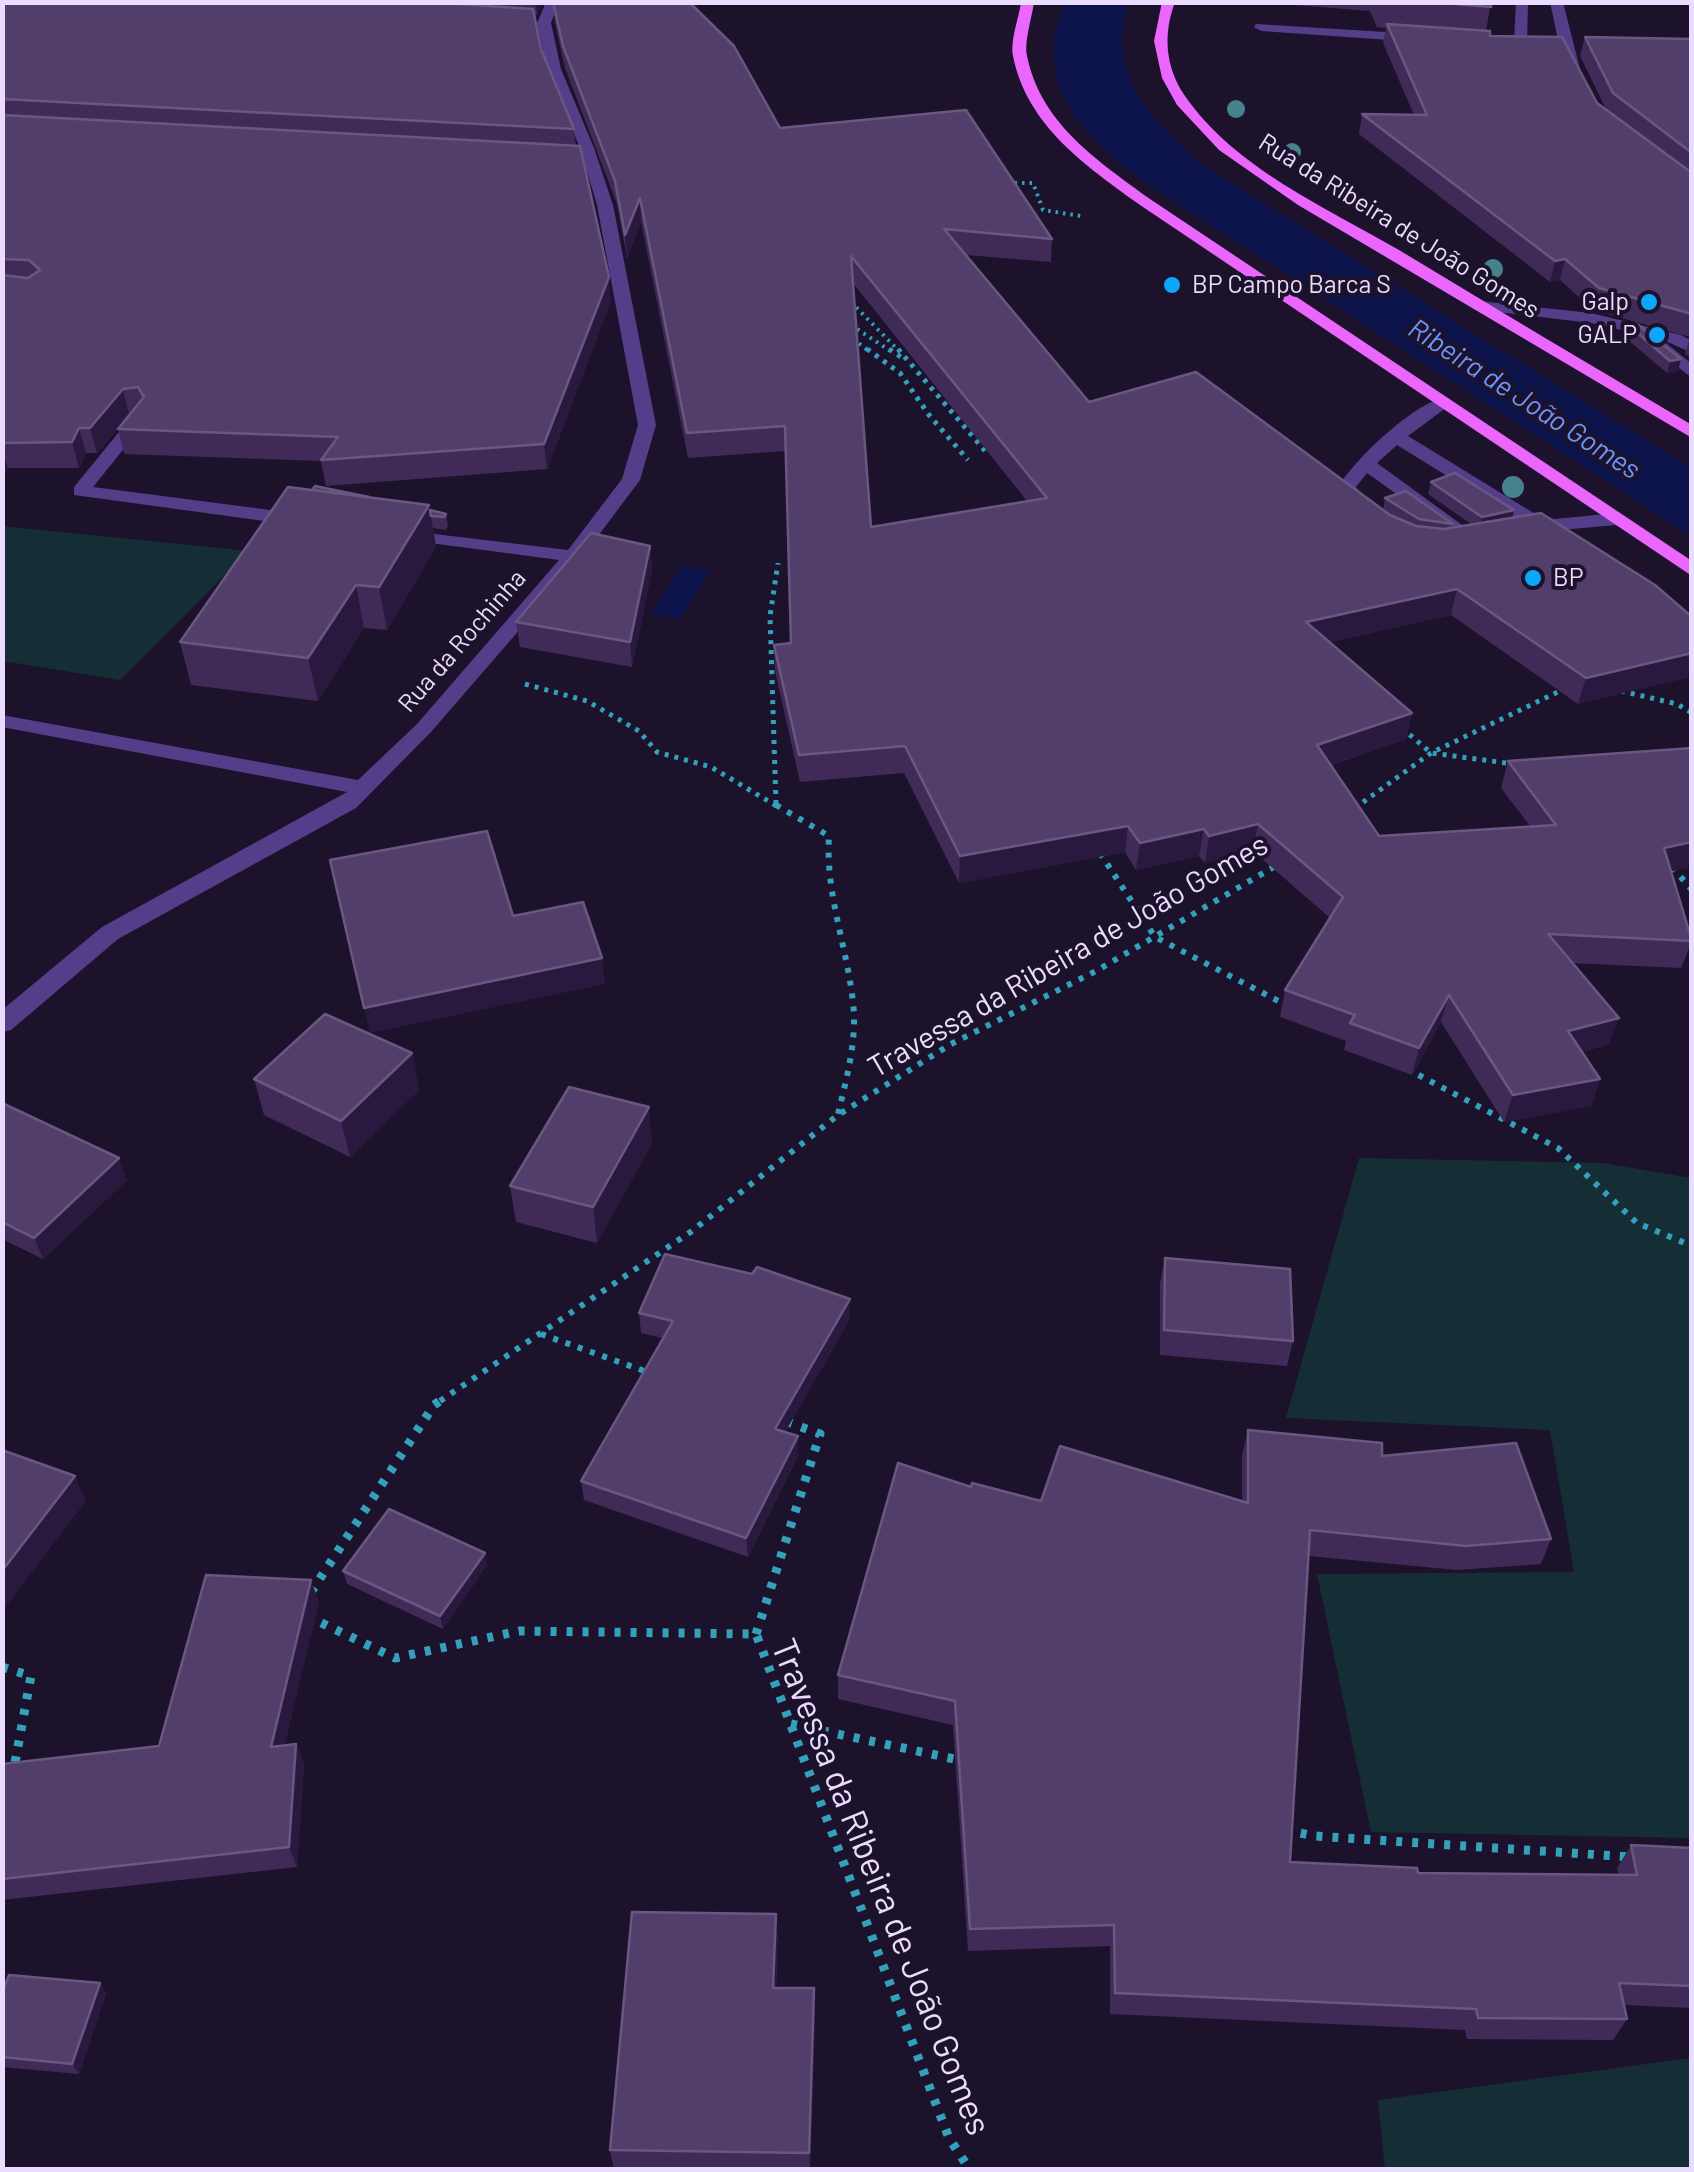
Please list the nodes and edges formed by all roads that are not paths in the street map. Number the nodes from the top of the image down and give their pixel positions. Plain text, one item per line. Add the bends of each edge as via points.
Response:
1 (553, 2) edge
2 (1028, 2) edge
3 (1169, 2) edge
4 (1522, 2) edge
5 (1556, 2) edge
6 (526, 22) edge
7 (544, 23) junction
8 (1261, 27) dead end
9 (1440, 40) edge
10 (1480, 42) edge
11 (1583, 86) edge
12 (571, 160) edge
13 (591, 161) junction
14 (1479, 306) junction
15 (1687, 323) edge
16 (1638, 330) junction
17 (1692, 348) edge
18 (1692, 373) edge
19 (1441, 403) junction
20 (138, 420) edge
21 (1692, 433) edge
22 (1399, 438) junction
23 (1365, 464) junction
24 (1616, 519) junction
25 (317, 522) edge
26 (1541, 526) junction
27 (1388, 528) edge
28 (376, 530) edge
29 (1475, 540) junction
30 (1442, 546) edge
31 (573, 556) junction
32 (1692, 570) edge
33 (2, 721) edge
34 (363, 788) junction
35 (2, 1024) edge

1 - 7 street
2 - 19 main road via 1018,53 1038,104 1073,150
3 - 14 main road, Rua da Ribeira de João Gomes via 1160,20 1162,60 1182,102 1206,129 1308,202
4 - 10 street via 1520,45
5 - 11 street
6 - 7 street
7 - 13 street, Rua da Rochinha via 554,69
8 - 9 street
12 - 13 street
13 - 31 street, Rua da Rochinha via 647,425 632,480
14 - 16 street
14 - 21 main road, Rua da Ribeira de João Gomes
15 - 16 street
16 - 17 street via 1678,337
16 - 18 street
19 - 22 street via 1415,418
19 - 24 main road
20 - 25 street via 80,492
22 - 23 street
22 - 26 street
23 - 27 street via 1347,487 1359,507
23 - 29 street
24 - 26 street
24 - 32 main road
26 - 29 street
28 - 31 street
29 - 30 street
31 - 34 street, Rua da Rochinha
33 - 34 street
34 - 35 street, Rua da Rochinha via 348,803 110,933

